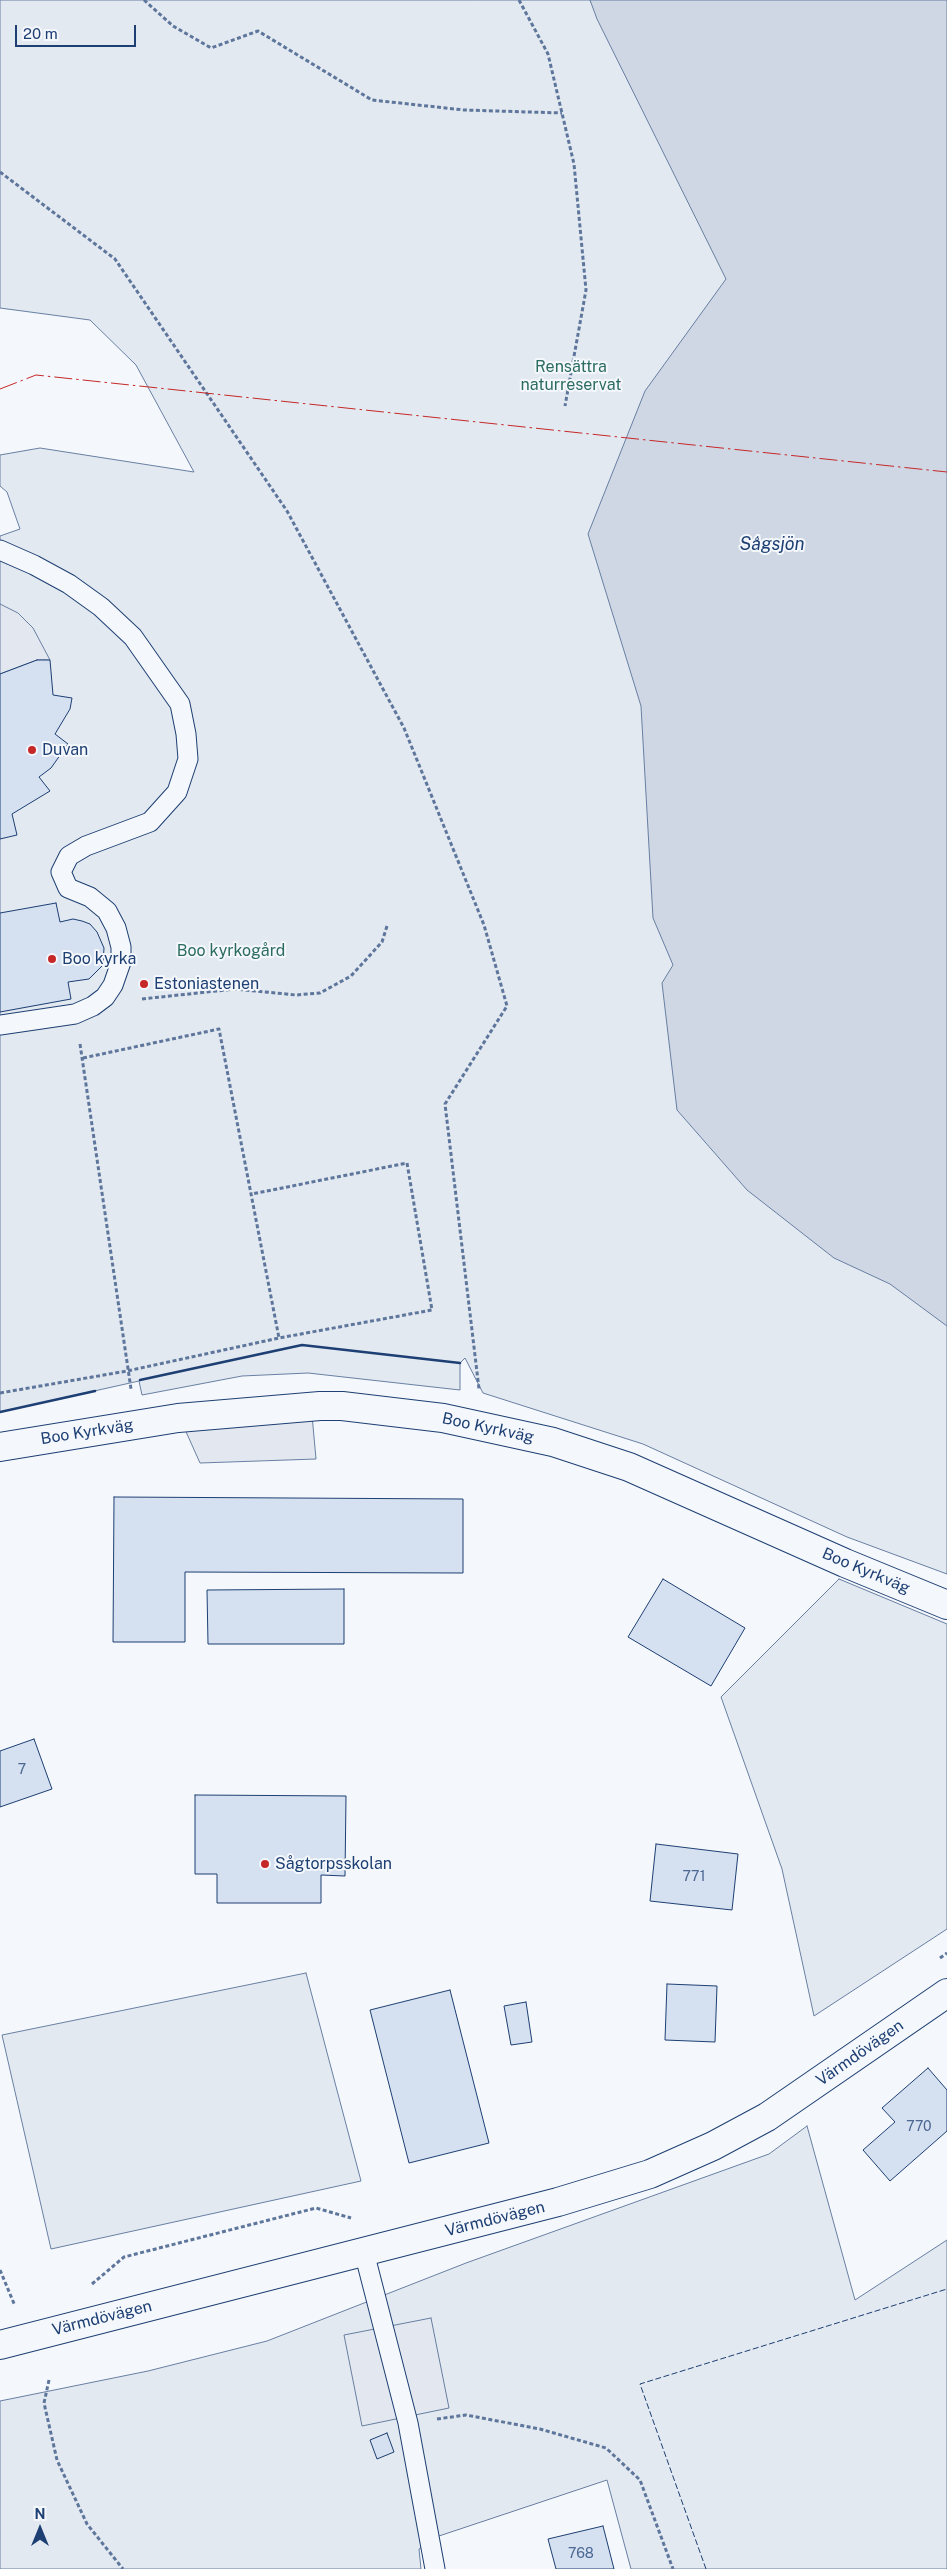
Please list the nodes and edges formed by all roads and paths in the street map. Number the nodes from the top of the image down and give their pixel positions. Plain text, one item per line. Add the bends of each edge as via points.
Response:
1 (144, 0) edge
2 (519, 0) edge
3 (562, 113) junction
4 (0, 172) edge
5 (565, 406) dead end
6 (0, 550) edge
7 (387, 926) dead end
8 (105, 997) junction
9 (75, 1014) junction
10 (0, 1026) edge
11 (83, 1058) junction
12 (252, 1194) junction
13 (278, 1338) junction
14 (127, 1371) junction
15 (480, 1393) dead end
16 (0, 1394) edge
17 (0, 1447) edge
18 (947, 1605) edge
19 (947, 1953) edge
20 (939, 1959) dead end
21 (947, 1993) edge
22 (359, 2220) dead end
23 (364, 2252) junction
24 (0, 2270) edge
25 (91, 2285) dead end
26 (8, 2311) dead end
27 (0, 2345) edge
28 (49, 2380) dead end
29 (408, 2423) junction
30 (123, 2569) edge
31 (435, 2569) edge
32 (673, 2569) edge

1 - 3 path via 173,26 211,48 258,31 372,100 464,110
2 - 3 path via 548,54
3 - 5 path via 574,164 586,290
4 - 15 path via 115,259 287,511 404,728 484,925 508,1006 446,1104
6 - 8 lane via 69,584 101,608 133,637 180,704 188,759 177,792 150,822 86,846 69,856 61,872 68,888 90,897 107,911 116,928 121,962
7 - 8 path via 382,942 351,976 320,993 296,995 234,989 120,1002
8 - 9 lane
9 - 10 lane
9 - 11 path
11 - 12 path via 219,1029
11 - 14 path
12 - 13 path
12 - 13 path via 407,1164 432,1310
13 - 14 path
14 - 16 path
17 - 18 main road, Boo Kyrkväg via 178,1418 320,1406 443,1418 553,1442 629,1467
19 - 20 path
21 - 23 main road, Värmdövägen via 767,2117 650,2174 558,2202
22 - 25 path via 316,2208 124,2257
23 - 27 main road, Värmdövägen
23 - 29 lane
24 - 26 path via 17,2310
28 - 30 path via 44,2403 57,2460 87,2524
29 - 31 lane
29 - 32 path via 466,2415 540,2429 606,2448 640,2480

